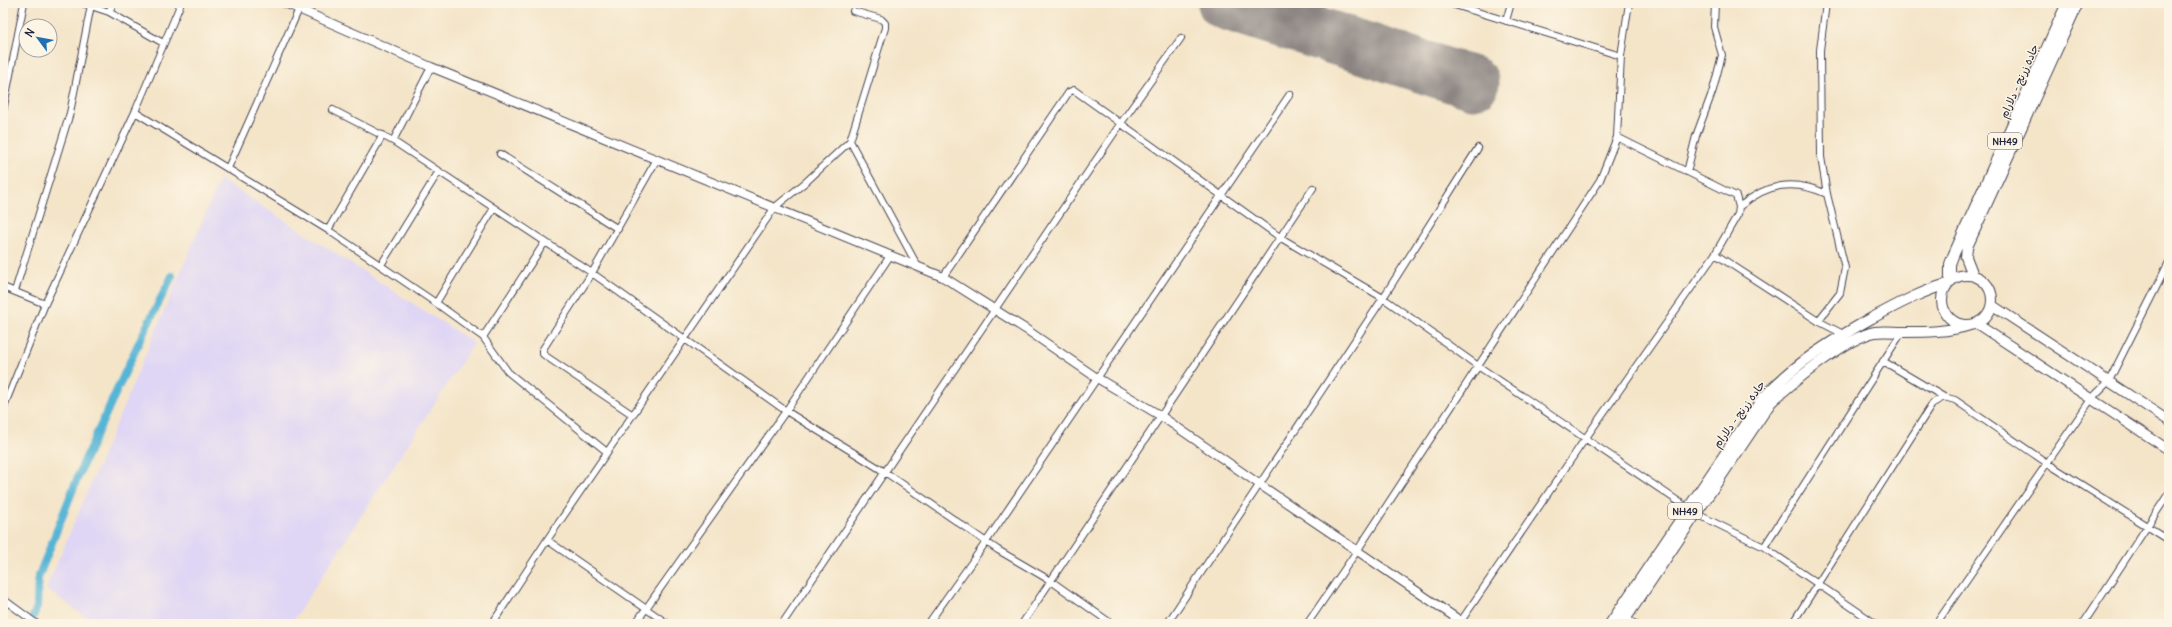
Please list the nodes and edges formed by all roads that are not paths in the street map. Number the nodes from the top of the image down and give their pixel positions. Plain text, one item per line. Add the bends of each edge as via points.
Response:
1 (24, 3) edge
2 (82, 3) edge
3 (113, 3) edge
4 (181, 3) edge
5 (285, 3) edge
6 (1448, 3) edge
7 (1511, 3) edge
8 (1629, 3) edge
9 (1715, 3) edge
10 (1826, 3) edge
11 (2067, 3) edge
12 (2078, 3) edge
13 (91, 5) junction
14 (299, 9) junction
15 (853, 11) dead end
16 (109, 12) junction
17 (1506, 21) junction
18 (1181, 38) dead end
19 (163, 43) junction
20 (1621, 56) junction
21 (431, 67) junction
22 (1290, 94) dead end
23 (333, 110) dead end
24 (3, 111) edge
25 (135, 112) junction
26 (1122, 123) junction
27 (383, 136) junction
28 (1617, 137) junction
29 (393, 141) junction
30 (850, 141) junction
31 (1478, 148) dead end
32 (500, 154) dead end
33 (657, 158) junction
34 (228, 168) junction
35 (439, 171) junction
36 (1687, 172) junction
37 (1313, 188) dead end
38 (1222, 194) junction
39 (1827, 194) junction
40 (775, 207) junction
41 (1739, 207) junction
42 (494, 208) junction
43 (618, 229) junction
44 (328, 230) junction
45 (1281, 238) junction
46 (545, 242) junction
47 (1715, 254) junction
48 (890, 256) junction
49 (2169, 262) edge
50 (381, 265) junction
51 (918, 267) junction
52 (592, 273) junction
53 (1973, 275) junction
54 (943, 277) junction
55 (1949, 282) junction
56 (3, 287) edge
57 (15, 291) junction
58 (1383, 298) junction
59 (436, 303) junction
60 (45, 304) junction
61 (1992, 305) junction
62 (995, 309) junction
63 (1818, 321) junction
64 (1973, 324) junction
65 (1902, 332) junction
66 (1843, 334) junction
67 (483, 337) junction
68 (686, 339) junction
69 (1883, 361) junction
70 (1478, 366) junction
71 (1097, 378) junction
72 (2109, 381) junction
73 (1944, 397) junction
74 (2092, 398) junction
75 (3, 409) edge
76 (786, 411) junction
77 (633, 415) junction
78 (1161, 416) junction
79 (2169, 421) edge
80 (1585, 439) junction
81 (2169, 450) edge
82 (607, 452) junction
83 (2047, 463) junction
84 (885, 472) junction
85 (1259, 484) junction
86 (2169, 493) edge
87 (1688, 507) junction
88 (1697, 514) junction
89 (2148, 526) junction
90 (547, 540) junction
91 (2169, 540) edge
92 (986, 542) junction
93 (1764, 547) junction
94 (1357, 551) junction
95 (1051, 581) junction
96 (1818, 586) junction
97 (3, 599) edge
98 (646, 609) junction
99 (1624, 621) edge
100 (1462, 623) edge
101 (37, 624) edge
102 (492, 624) edge
103 (635, 624) edge
104 (668, 624) edge
105 (782, 624) edge
106 (928, 624) edge
107 (1022, 624) edge
108 (1112, 624) edge
109 (1167, 624) edge
110 (1307, 624) edge
111 (1610, 624) edge
112 (1635, 624) edge
113 (1792, 624) edge
114 (1876, 624) edge
115 (1936, 624) edge
116 (2083, 624) edge

1 - 24 street
2 - 13 street
3 - 16 street
4 - 19 street
5 - 14 street
6 - 17 street
7 - 17 street
8 - 20 street
9 - 36 street via 1714,27 1722,55
10 - 39 street via 1820,65 1821,157
11 - 55 highway, جاده زرنج - دلارام / NH49 via 1953,256
12 - 53 highway, جاده زرنج - دلارام / NH49 via 1967,247 1966,257
13 - 16 street
13 - 57 street via 70,113
14 - 21 street
14 - 34 street
15 - 30 street via 881,19 884,28
16 - 19 street
17 - 20 street
18 - 26 street
19 - 25 street
20 - 28 street
21 - 29 street
21 - 33 street
22 - 38 street
23 - 27 street
25 - 34 street
25 - 60 street
26 - 38 street
26 - 54 street via 1072,89
26 - 62 street
27 - 29 street
27 - 44 street
28 - 36 street
28 - 70 street via 1600,180
29 - 35 street
30 - 40 street
30 - 51 street
31 - 58 street
32 - 43 street
33 - 40 street
33 - 43 street
34 - 44 street
35 - 42 street
35 - 50 street
36 - 41 street via 1736,196
37 - 45 street
38 - 45 street
38 - 71 street
39 - 41 street via 1801,185 1788,185 1769,188 1753,195
39 - 63 street via 1845,268 1840,293
40 - 48 street
40 - 68 street
41 - 47 street via 1738,214
42 - 46 street
42 - 59 street
43 - 52 street
44 - 50 street
45 - 58 street
45 - 78 street
46 - 52 street
46 - 67 street
47 - 63 street
47 - 80 street
48 - 51 street
48 - 76 street
49 - 72 street
50 - 59 street
51 - 54 street
52 - 68 street
52 - 77 street via 543,349 543,354
53 - 55 highway, NH49 via 1957,276
53 - 61 highway, NH49 via 1986,283 1992,297
54 - 62 street
55 - 64 highway, NH49 via 1942,297 1945,312 1955,322
55 - 66 highway, جاده زرنج - دلارام / NH49 via 1908,299
56 - 57 street
57 - 60 street
58 - 70 street
58 - 85 street
59 - 67 street
60 - 75 street
61 - 64 highway via 1989,312
61 - 72 main road
62 - 71 street
62 - 84 street
63 - 66 street
64 - 65 highway, جاده زرنج - دلارام / NH49 via 1950,331
64 - 74 main road
65 - 69 street
65 - 88 highway, جاده زرنج - دلارام / NH49 via 1876,332 1861,337 1828,357 1771,402
66 - 87 highway, جاده زرنج - دلارام / NH49 via 1789,371 1762,399
67 - 82 street via 508,372
68 - 76 street
68 - 77 street
69 - 73 street
69 - 93 street
70 - 80 street
70 - 94 street
71 - 78 street
71 - 92 street
72 - 74 street
72 - 79 main road
73 - 83 street via 1955,400
73 - 96 street via 1933,403
74 - 81 main road
74 - 83 street
76 - 84 street
76 - 98 street
77 - 82 street
78 - 85 street
78 - 95 street
80 - 87 street
80 - 100 street
82 - 90 street
83 - 89 street
83 - 115 street
84 - 92 street
84 - 105 street
85 - 94 street
85 - 109 street
86 - 89 street
87 - 88 street
87 - 111 highway, جاده زرنج - دلارام / NH49
88 - 93 street
88 - 99 highway, جاده زرنج - دلارام / NH49
89 - 91 street
89 - 116 street
90 - 98 street
90 - 102 street
92 - 95 street
92 - 106 street
93 - 96 street
94 - 100 street
94 - 110 street
95 - 107 street
95 - 108 street
96 - 113 street
96 - 114 street
97 - 101 street
98 - 103 street
98 - 104 street
99 - 112 street

